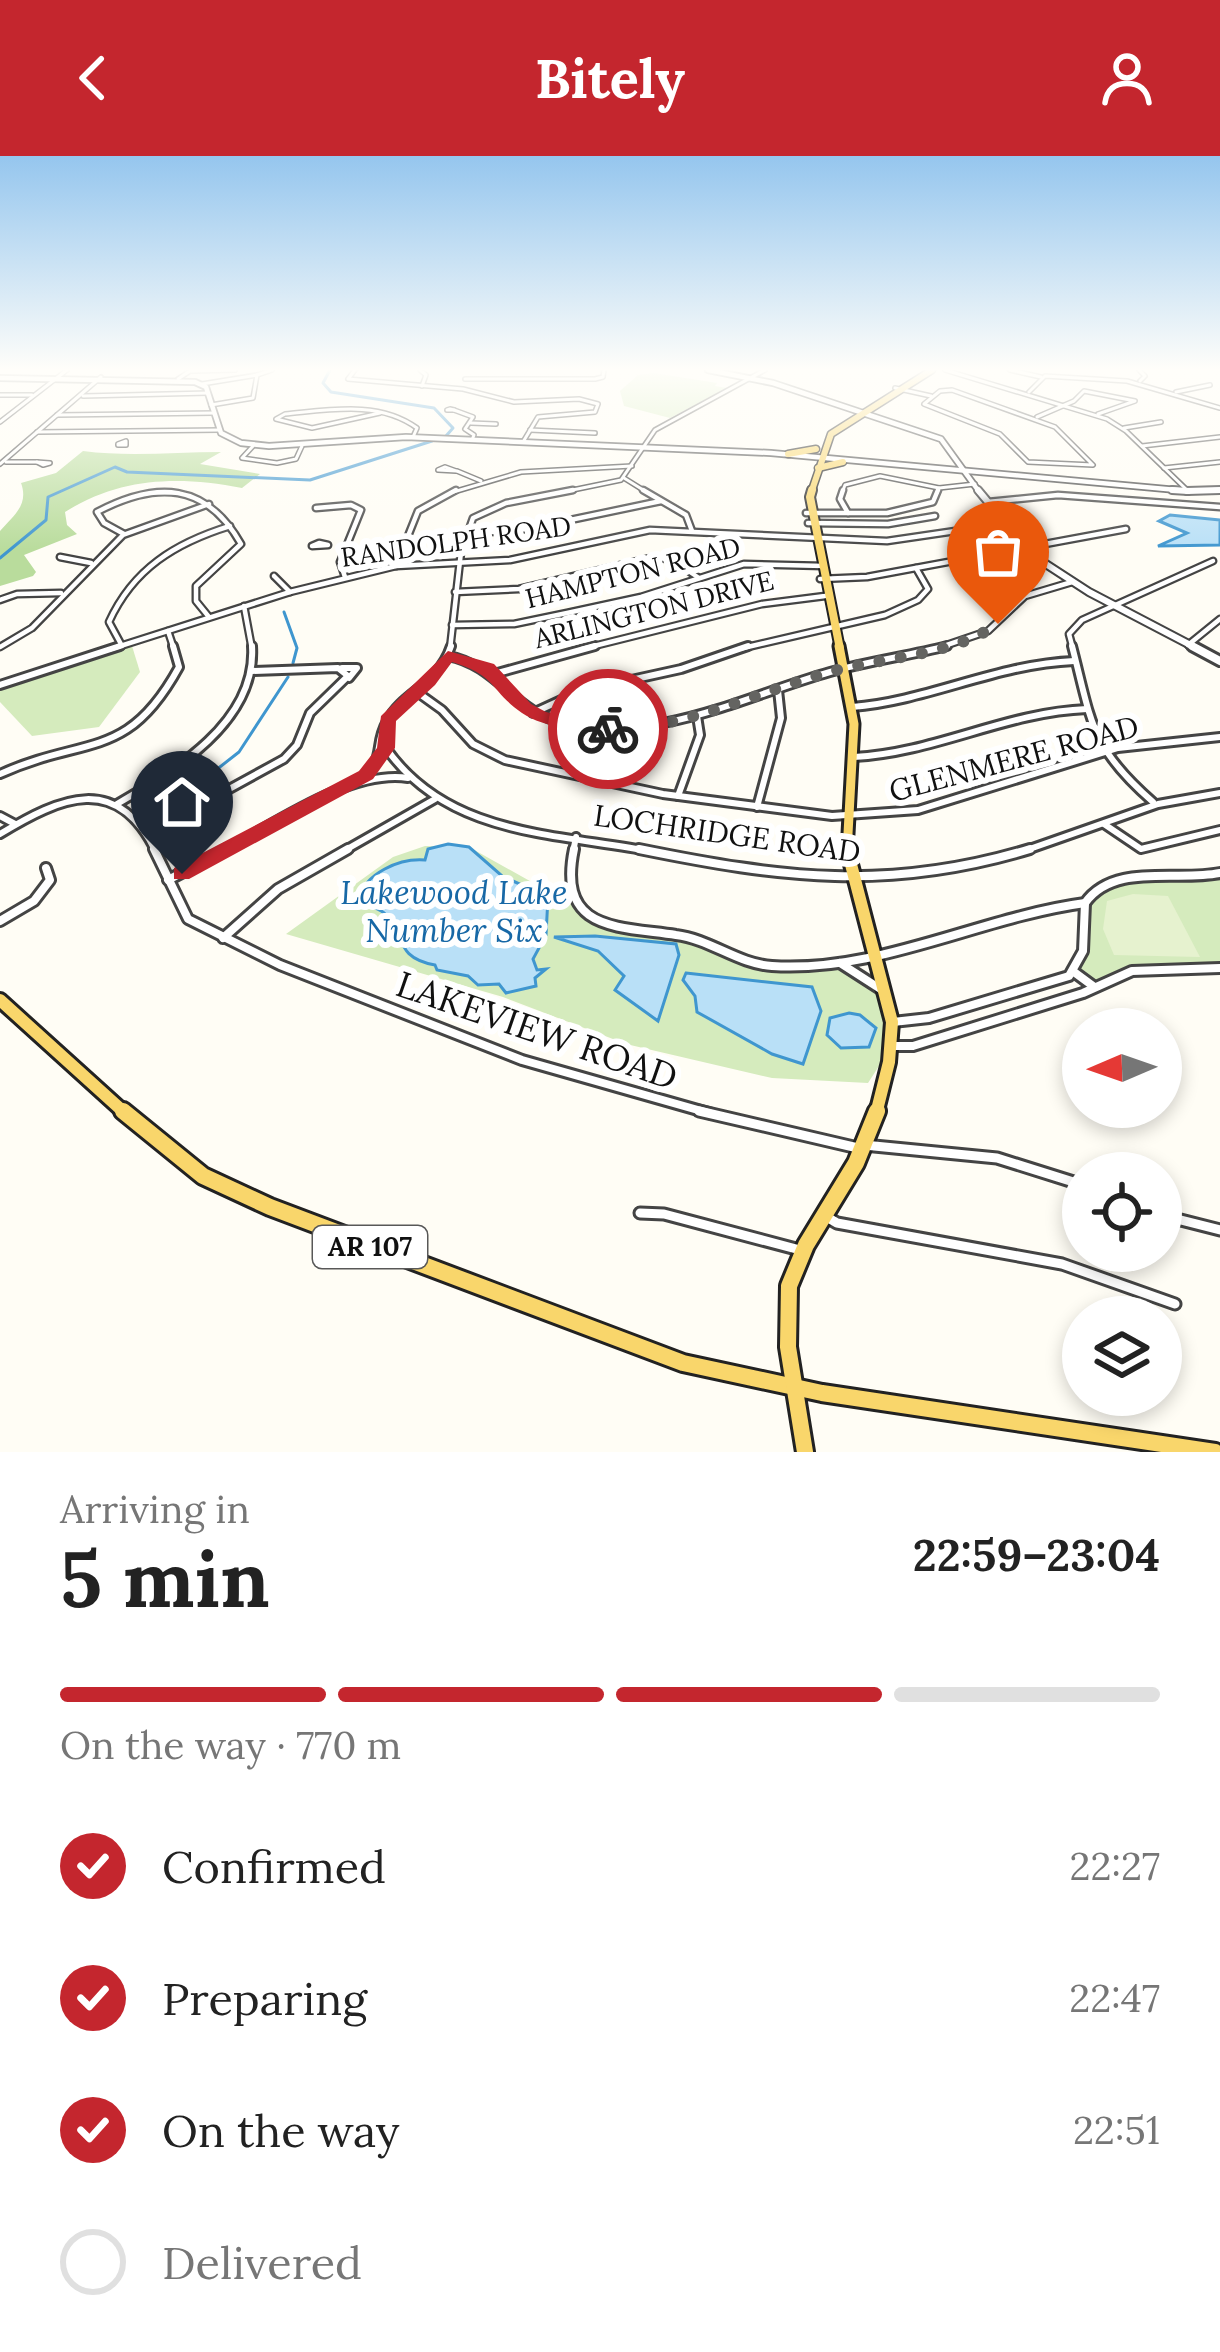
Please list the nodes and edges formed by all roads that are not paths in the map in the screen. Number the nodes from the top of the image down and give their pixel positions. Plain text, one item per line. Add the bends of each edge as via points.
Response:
1 (200, 430) edge
2 (220, 430) edge
3 (414, 430) edge
4 (467, 430) edge
5 (530, 430) edge
6 (540, 430) edge
7 (658, 430) edge
8 (828, 430) edge
9 (914, 430) edge
10 (991, 430) edge
11 (1059, 430) edge
12 (1125, 430) edge
13 (37, 432) joint
14 (135, 432) junction
15 (595, 433) dead end
16 (413, 437) junction
17 (1220, 437) edge
18 (472, 440) junction
19 (126, 441) dead end
20 (523, 442) junction
21 (254, 446) junction
22 (302, 446) junction
23 (1142, 446) junction
24 (642, 448) junction
25 (788, 456) junction
26 (817, 458) junction
27 (843, 461) junction
28 (37, 462) dead end
29 (1220, 462) edge
30 (1, 463) edge
31 (632, 466) junction
32 (1068, 467) junction
33 (1164, 468) junction
34 (456, 471) dead end
35 (968, 472) junction
36 (624, 478) junction
37 (481, 482) junction
38 (1074, 482) junction
39 (976, 484) junction
40 (939, 488) junction
41 (1220, 490) edge
42 (1188, 491) junction
43 (1081, 496) junction
44 (661, 501) junction
45 (988, 502) junction
46 (209, 504) junction
47 (1220, 507) edge
48 (306, 510) dead end
49 (848, 513) junction
50 (935, 516) dead end
51 (810, 518) junction
52 (1003, 524) junction
53 (230, 526) junction
54 (1126, 529) dead end
55 (692, 531) junction
56 (124, 534) junction
57 (465, 534) junction
58 (814, 537) junction
59 (328, 545) dead end
60 (346, 545) junction
61 (1022, 547) junction
62 (60, 557) dead end
63 (1213, 561) dead end
64 (92, 563) junction
65 (458, 563) junction
66 (396, 566) junction
67 (821, 566) junction
68 (916, 568) junction
69 (274, 576) dead end
70 (345, 577) junction
71 (699, 578) junction
72 (824, 579) junction
73 (1072, 581) junction
74 (290, 592) junction
75 (455, 592) junction
76 (63, 593) junction
77 (825, 596) junction
78 (0, 600) edge
79 (244, 607) junction
80 (1115, 607) junction
81 (209, 617) junction
82 (832, 619) junction
83 (1220, 619) edge
84 (452, 625) junction
85 (168, 631) junction
86 (1188, 645) junction
87 (122, 646) junction
88 (0, 647) edge
89 (448, 656) junction
90 (1220, 661) edge
91 (1074, 662) junction
92 (844, 668) junction
93 (252, 671) junction
94 (494, 674) junction
95 (0, 685) edge
96 (778, 690) junction
97 (417, 692) junction
98 (851, 707) junction
99 (1087, 709) junction
100 (532, 712) junction
101 (697, 716) junction
102 (1220, 737) edge
103 (386, 748) junction
104 (1103, 752) junction
105 (854, 757) junction
106 (0, 774) edge
107 (408, 778) junction
108 (358, 781) junction
109 (1220, 793) edge
110 (678, 796) junction
111 (435, 799) junction
112 (1153, 802) junction
113 (117, 804) junction
114 (757, 807) junction
115 (0, 816) edge
116 (846, 817) junction
117 (15, 824) junction
118 (1104, 824) junction
119 (1220, 830) edge
120 (0, 834) edge
121 (147, 834) junction
122 (576, 837) junction
123 (46, 868) dead end
124 (1220, 873) edge
125 (854, 879) junction
126 (168, 880) junction
127 (1085, 903) junction
128 (0, 921) edge
129 (224, 938) junction
130 (874, 952) junction
131 (840, 963) junction
132 (1220, 968) edge
133 (1074, 972) junction
134 (1093, 986) junction
135 (884, 991) junction
136 (0, 1000) edge
137 (892, 1022) junction
138 (892, 1046) junction
139 (862, 1147) junction
140 (1062, 1178) edge
141 (640, 1214) dead end
142 (825, 1216) junction
143 (1182, 1220) edge
144 (1220, 1230) edge
145 (804, 1252) junction
146 (1152, 1296) edge
147 (796, 1387) junction
148 (805, 1452) edge
149 (1215, 1452) edge

1 - 14 street
2 - 21 street
3 - 16 street
4 - 18 street
5 - 20 street
6 - 15 street
7 - 24 street
8 - 26 main road
9 - 35 street via 941,440
10 - 32 street via 1025,461
11 - 32 street via 1093,464
12 - 23 street
13 - 14 street
13 - 30 street
14 - 19 street
16 - 18 street
16 - 22 street
17 - 23 street
18 - 20 street
20 - 24 street
21 - 22 street
21 - 22 street via 244,459 277,463 297,458
23 - 33 street
24 - 25 street
24 - 31 street
25 - 26 main road
25 - 26 main road
26 - 27 main road
26 - 27 main road
26 - 51 main road via 804,493
27 - 35 street
28 - 30 street
29 - 33 street
31 - 36 street
31 - 37 street via 574,466
32 - 38 street
33 - 42 street
34 - 37 street
35 - 38 street
35 - 39 street
36 - 44 street
36 - 57 street via 491,507
37 - 66 street via 418,511
38 - 42 street
38 - 43 street
39 - 40 street
39 - 45 street
40 - 49 street via 926,506
40 - 49 street via 911,478 857,480 839,500
41 - 42 street
43 - 45 street
43 - 47 street
44 - 55 street via 688,516
44 - 57 street
45 - 52 street
46 - 53 street
46 - 56 street
46 - 56 street via 172,491 97,512
48 - 60 street via 360,508
49 - 51 street
50 - 51 street via 893,524
51 - 58 main road
52 - 58 street, RANDOLPH ROAD via 887,542
52 - 61 street
53 - 81 street via 239,547 195,590
53 - 87 street via 172,545 132,586 110,622
54 - 61 street
55 - 58 street, RANDOLPH ROAD
55 - 65 street, RANDOLPH ROAD via 636,531
56 - 64 street
57 - 65 street
58 - 67 main road
59 - 60 street
60 - 70 street
61 - 68 street
61 - 73 street
62 - 64 street
63 - 80 street
64 - 76 street
65 - 66 street, RANDOLPH ROAD
65 - 75 street
66 - 70 street, RANDOLPH ROAD
67 - 71 street, HAMPTON ROAD via 750,563
67 - 72 main road
68 - 72 street
68 - 82 street via 928,586 922,598
69 - 74 street
70 - 74 street, RANDOLPH ROAD
71 - 75 street via 658,557 512,590
71 - 84 street, HAMPTON ROAD via 520,623
72 - 77 main road
72 - 82 main road
73 - 80 street
73 - 92 street via 1023,597 982,633
74 - 79 street, RANDOLPH ROAD
75 - 84 street
76 - 78 street
76 - 88 street via 32,628
77 - 82 main road
77 - 94 street, ARLINGTON DRIVE via 752,603
79 - 81 street, RANDOLPH ROAD
79 - 93 street
80 - 86 street
80 - 91 street via 1072,628
81 - 85 street, RANDOLPH ROAD
82 - 92 main road
82 - 100 street via 664,674 581,688
83 - 86 street
84 - 89 street
85 - 87 street, RANDOLPH ROAD
85 - 106 street via 179,667 138,728
86 - 90 street
87 - 95 street, RANDOLPH ROAD
89 - 94 street
89 - 97 street
91 - 98 street
91 - 99 street
92 - 96 street
92 - 98 main road
93 - 113 street via 215,731 165,776
93 - 121 street via 347,674 310,713 284,759
94 - 100 street
96 - 101 street
96 - 114 street via 783,710
97 - 103 street via 386,723
97 - 110 street, GLENMERE ROAD via 497,757
98 - 105 main road
99 - 104 street
99 - 105 street via 1050,712 913,753
100 - 101 street via 609,729
101 - 110 street via 700,735
102 - 104 street, GLENMERE ROAD
103 - 107 street, LOCHRIDGE ROAD
103 - 108 street
104 - 112 street
104 - 116 street, GLENMERE ROAD via 918,811
105 - 116 main road
107 - 108 street
107 - 111 street, LOCHRIDGE ROAD
108 - 126 street
109 - 112 street, LOCHRIDGE ROAD
110 - 114 street, GLENMERE ROAD
111 - 122 street, LOCHRIDGE ROAD via 487,823
111 - 129 street via 278,889
112 - 118 street, LOCHRIDGE ROAD
113 - 117 street via 64,799
113 - 121 street, LAKEVIEW ROAD
114 - 116 street, GLENMERE ROAD
115 - 117 street
116 - 125 main road
117 - 120 street
118 - 119 street via 1138,849
118 - 125 street, LOCHRIDGE ROAD via 942,872
121 - 126 street, LAKEVIEW ROAD
122 - 125 street, LOCHRIDGE ROAD
122 - 131 street via 569,894 599,924 691,937 757,964
123 - 128 street via 48,885 38,898
124 - 127 street via 1112,880
125 - 130 main road
126 - 129 street, LAKEVIEW ROAD via 183,916
127 - 130 street
127 - 133 street
129 - 139 street, LAKEVIEW ROAD via 585,1082
130 - 131 street
130 - 135 main road
131 - 135 street
132 - 134 street via 1138,969
133 - 134 street
133 - 137 street
134 - 138 street via 913,1046
135 - 137 main road
136 - 147 main road, AR 107 via 157,1142 217,1183 654,1353
137 - 138 main road
138 - 139 main road
139 - 140 street, LAKEVIEW ROAD via 997,1158
139 - 142 main road
141 - 145 street
142 - 145 main road
142 - 146 street via 1062,1264
143 - 144 street
145 - 147 main road via 787,1304
147 - 148 main road
147 - 149 main road, AR 107

